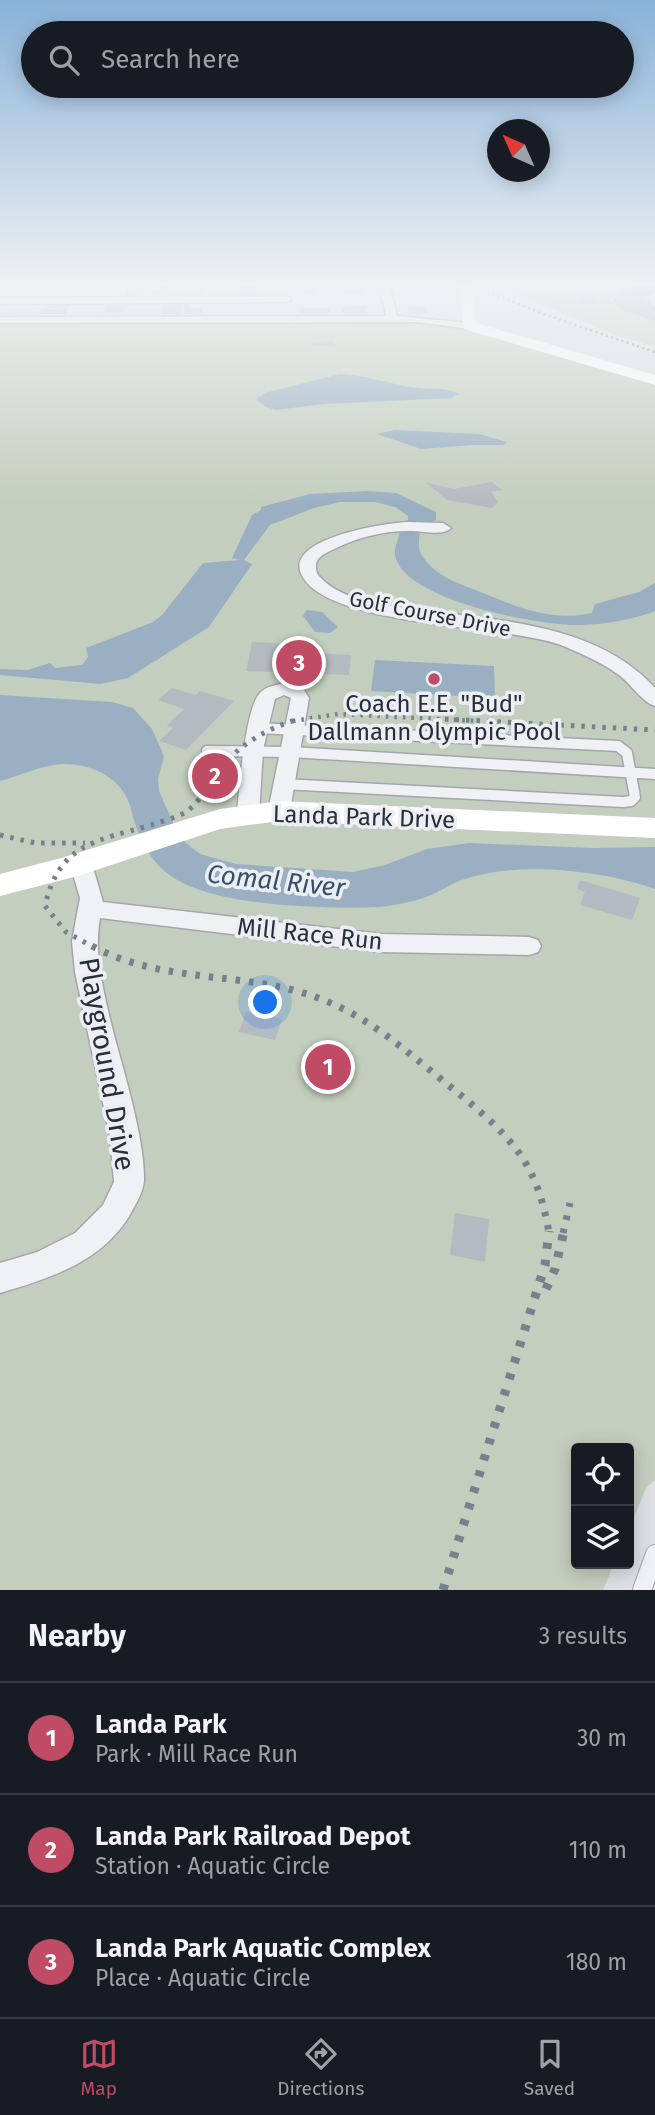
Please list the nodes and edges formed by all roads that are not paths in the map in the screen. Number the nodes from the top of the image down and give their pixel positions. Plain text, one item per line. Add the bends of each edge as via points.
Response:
1 (576, 357) edge
2 (655, 380) edge
3 (443, 528) dead end
4 (655, 700) edge
5 (258, 729) junction
6 (295, 729) junction
7 (253, 750) junction
8 (208, 751) dead end
9 (291, 752) junction
10 (632, 773) junction
11 (655, 774) edge
12 (281, 797) junction
13 (248, 814) junction
14 (655, 828) edge
15 (81, 863) junction
16 (0, 885) edge
17 (92, 909) junction
18 (529, 946) dead end
19 (0, 1278) edge
20 (655, 1553) edge
21 (642, 1590) edge

1 - 2 street
3 - 4 street, Golf Course Drive via 363,530 312,554 306,565 310,576 332,593 361,605 534,633 579,646 621,667
5 - 6 lane
5 - 6 street via 266,697 285,689 300,698
5 - 7 street
6 - 9 street
6 - 10 lane via 607,744 627,753
7 - 8 lane
7 - 9 lane
7 - 13 street
9 - 10 lane
9 - 12 street
10 - 11 lane
10 - 12 lane via 635,797 623,802
12 - 13 street, Landa Park Drive
12 - 14 street, Landa Park Drive
13 - 15 street, Landa Park Drive via 183,828
15 - 16 street, Landa Park Drive
15 - 17 street, Playground Drive
17 - 18 street, Mill Race Run via 381,943
17 - 19 street, Playground Drive via 84,941 87,972 124,1136 129,1182 114,1215 86,1243 42,1266
20 - 21 lane

